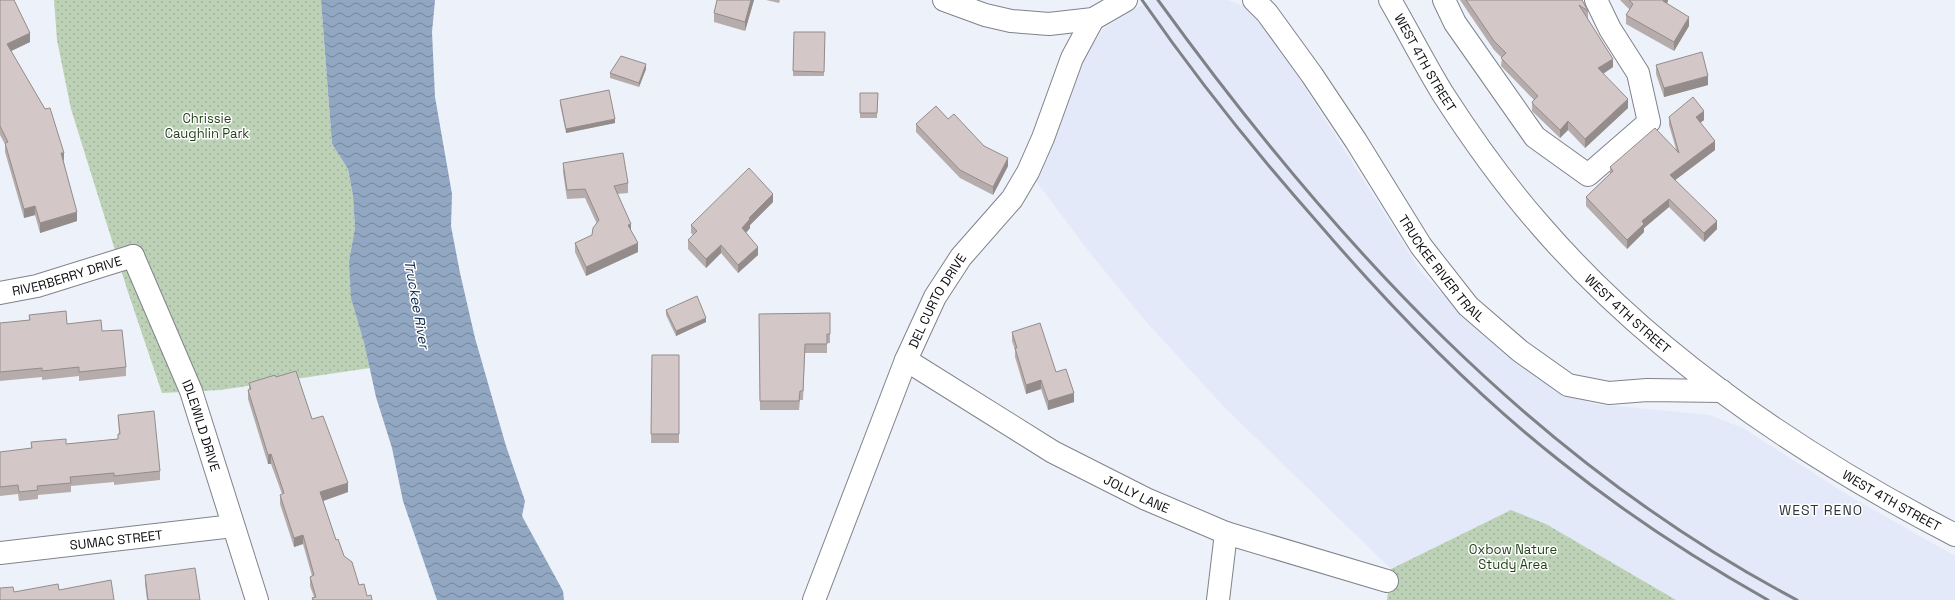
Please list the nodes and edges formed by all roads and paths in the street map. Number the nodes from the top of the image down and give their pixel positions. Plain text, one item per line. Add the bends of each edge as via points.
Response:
1 (944, 0) edge
2 (1126, 0) edge
3 (1254, 0) edge
4 (1390, 0) edge
5 (1444, 0) edge
6 (1596, 0) edge
7 (1093, 19) junction
8 (133, 256) joint
9 (0, 293) edge
10 (906, 360) junction
11 (1722, 391) junction
12 (233, 526) junction
13 (1226, 534) junction
14 (1955, 535) edge
15 (0, 553) edge
16 (1387, 581) dead end
17 (257, 600) edge
18 (814, 600) edge
19 (1218, 600) edge

1 - 7 street via 985,15 1032,24
2 - 7 street
3 - 11 street, TRUCKEE RIVER TRAIL via 1267,13 1312,75 1421,246 1468,306 1520,351 1568,385 1575,387 1609,393 1647,390
4 - 11 street, WEST 4TH STREET via 1443,93 1487,157 1539,224 1590,280 1676,356
5 - 6 street via 1455,23 1535,137 1588,175 1649,122 1638,73
7 - 10 street, DEL CURTO DRIVE via 1072,58 1028,172 1012,199 961,257 935,296
8 - 9 street, RIVERBERRY DRIVE via 37,286
8 - 12 street, IDLEWILD DRIVE via 191,391
10 - 13 street, JOLLY LANE via 1053,452 1146,499
10 - 18 street, DEL CURTO DRIVE
11 - 14 street, WEST 4TH STREET via 1834,467
12 - 15 street, SUMAC STREET
12 - 17 street, IDLEWILD DRIVE
13 - 16 street, JOLLY LANE
13 - 19 street

